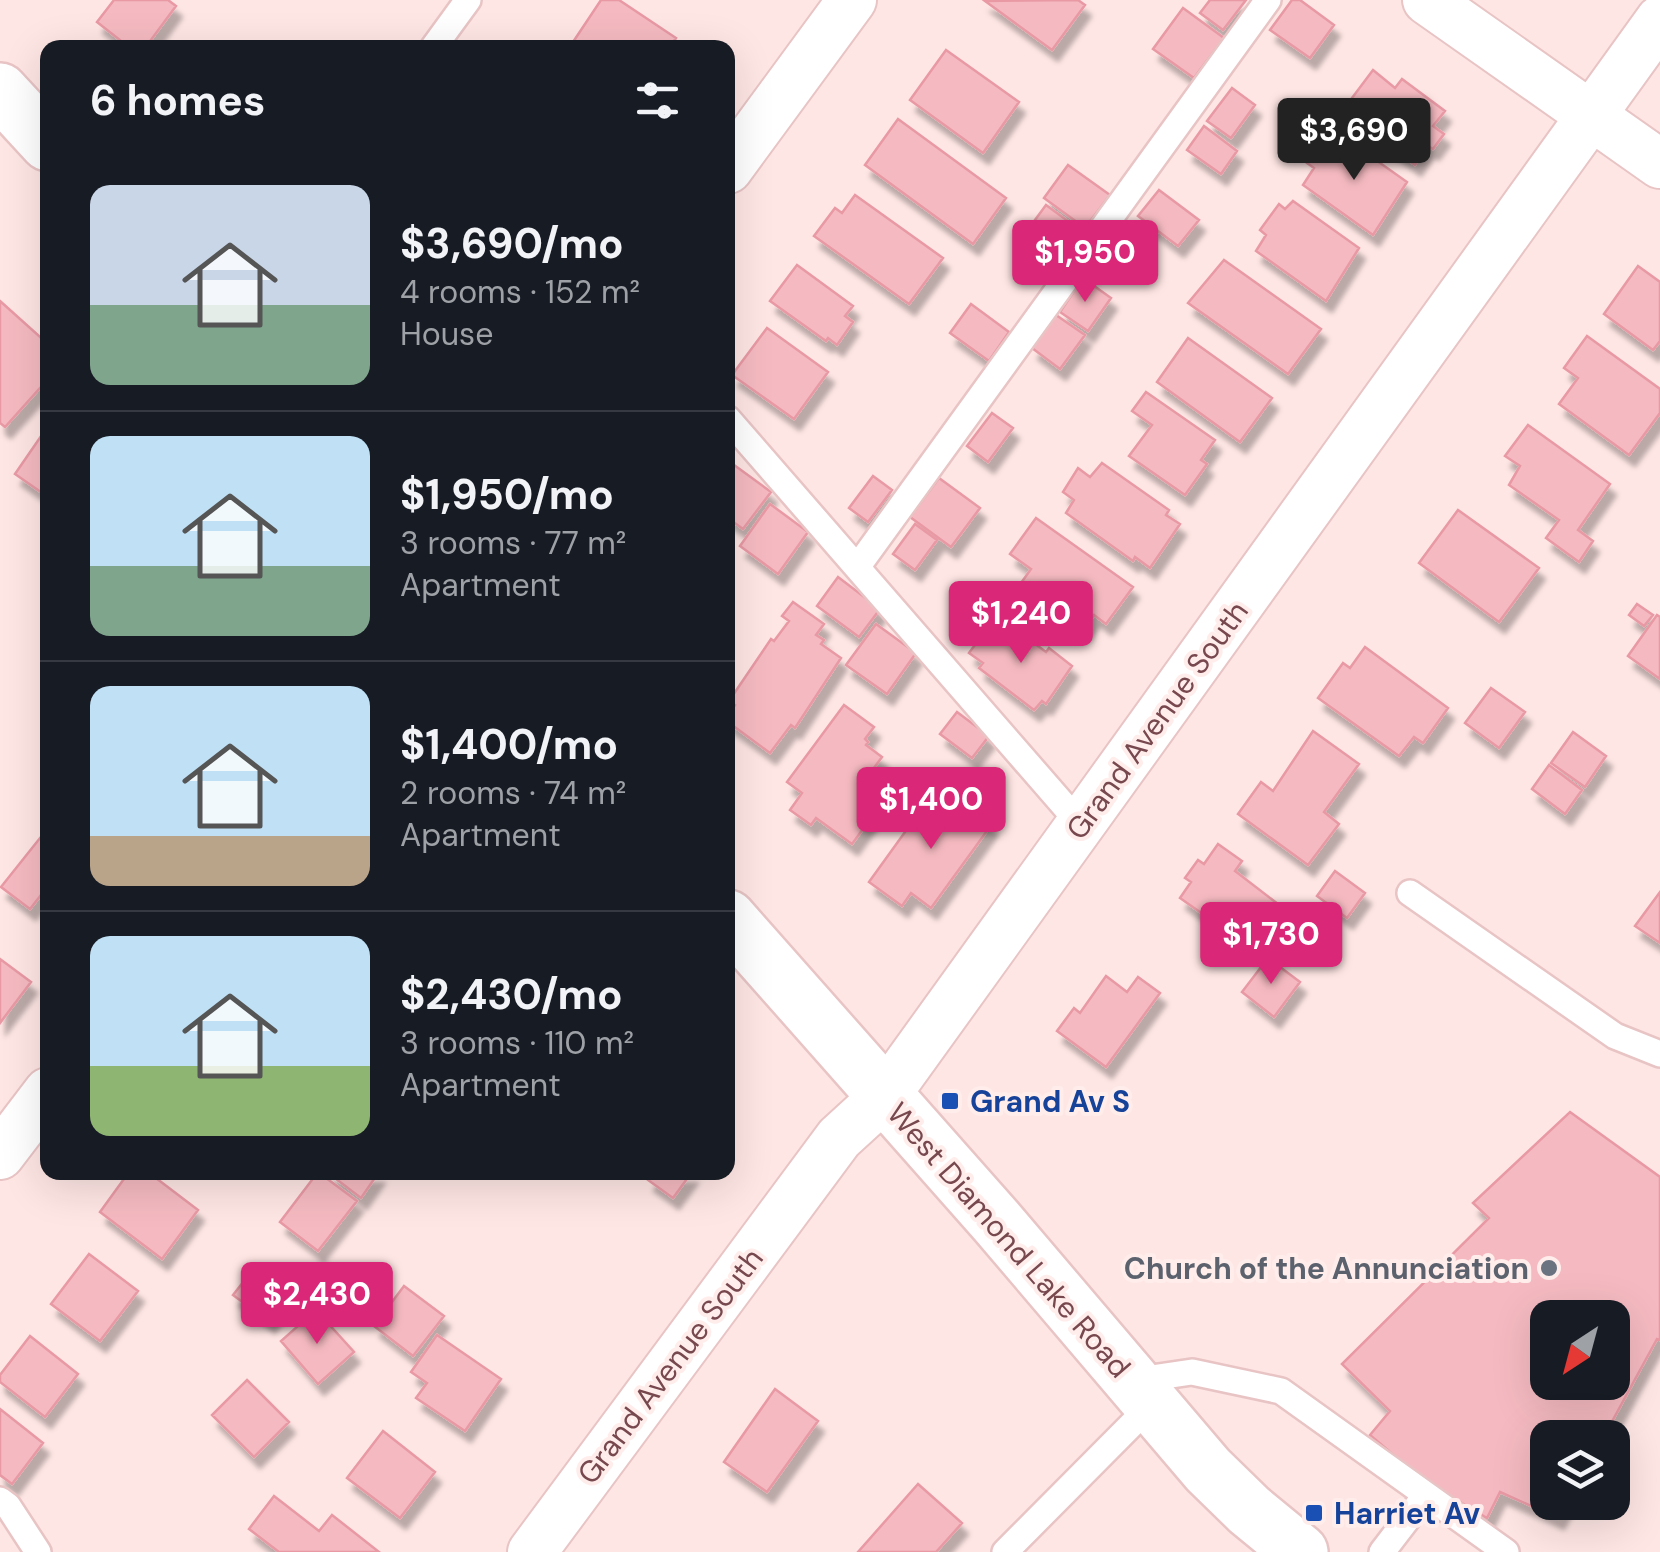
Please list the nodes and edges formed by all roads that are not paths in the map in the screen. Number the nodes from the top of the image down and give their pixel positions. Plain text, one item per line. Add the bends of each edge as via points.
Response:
1 (468, 0) edge
2 (852, 0) edge
3 (1268, 0) edge
4 (1427, 0) edge
5 (1660, 20) edge
6 (439, 40) edge
7 (0, 91) edge
8 (1591, 115) junction
9 (40, 134) edge
10 (735, 160) edge
11 (1660, 164) edge
12 (735, 427) edge
13 (858, 566) junction
14 (1081, 825) junction
15 (1410, 893) dead end
16 (735, 926) edge
17 (1660, 1054) edge
18 (885, 1096) junction
19 (40, 1103) edge
20 (0, 1156) edge
21 (1141, 1393) junction
22 (1424, 1496) junction
23 (0, 1500) edge
24 (38, 1552) edge
25 (532, 1552) edge
26 (1005, 1552) edge
27 (1300, 1552) edge
28 (1382, 1552) edge
29 (1506, 1552) edge

1 - 6 lane
2 - 10 street
3 - 13 lane
4 - 8 street
5 - 8 street, Grand Avenue South
7 - 9 street
8 - 11 street
8 - 14 street, Grand Avenue South
12 - 13 lane
13 - 14 lane
14 - 18 street, Grand Avenue South
15 - 17 lane via 1615,1036
16 - 18 street, West Diamond Lake Road
18 - 21 street, West Diamond Lake Road
18 - 25 street, Grand Avenue South via 838,1138
19 - 20 street
21 - 22 lane via 1192,1372 1281,1391
21 - 26 lane
21 - 27 street, West Diamond Lake Road via 1237,1499
22 - 28 lane
22 - 29 lane
23 - 24 lane

